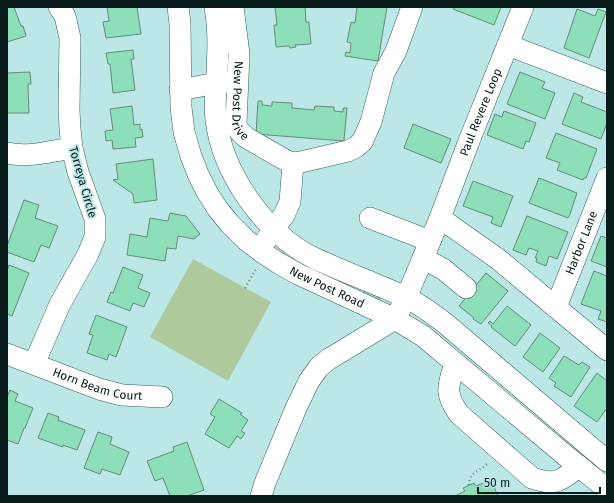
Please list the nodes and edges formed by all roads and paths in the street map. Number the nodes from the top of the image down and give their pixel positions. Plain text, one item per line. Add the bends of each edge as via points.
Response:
1 (59, 7) edge
2 (178, 7) edge
3 (215, 7) edge
4 (233, 7) edge
5 (412, 7) edge
6 (523, 7) edge
7 (508, 45) junction
8 (237, 82) junction
9 (216, 83) junction
10 (607, 83) edge
11 (180, 90) junction
12 (72, 148) junction
13 (7, 153) edge
14 (293, 163) junction
15 (607, 178) edge
16 (370, 218) dead end
17 (440, 218) junction
18 (274, 229) junction
19 (258, 250) junction
20 (427, 250) junction
21 (466, 288) dead end
22 (406, 298) junction
23 (556, 307) junction
24 (395, 319) junction
25 (607, 350) edge
26 (7, 354) edge
27 (455, 363) junction
28 (34, 364) junction
29 (521, 388) junction
30 (162, 397) dead end
31 (506, 406) junction
32 (500, 451) junction
33 (607, 462) edge
34 (579, 466) junction
35 (469, 485) dead end
36 (607, 489) edge
37 (261, 496) edge

1 - 12 street, Torreya Circle via 65,16 70,38 69,110
2 - 11 street, New Post Road
3 - 9 street, New Post Road via 218,28
4 - 8 street, New Post Drive via 239,54
5 - 14 street via 396,51 384,73 371,122 362,142 348,151
6 - 7 street, Paul Revere Loop
7 - 10 street
7 - 17 street, Paul Revere Loop
8 - 9 street
8 - 14 street, New Post Drive via 237,128 247,138
9 - 11 street
9 - 18 street, New Post Road via 216,119 229,165 250,202
11 - 19 street, New Post Road via 184,132 198,174 207,192 230,224
12 - 13 street via 36,154
12 - 28 street, Torreya Circle via 95,219 94,237 88,254 60,304
14 - 18 street via 290,202
15 - 23 street, Harbor Lane
16 - 20 street
17 - 20 street, Paul Revere Loop
17 - 23 street via 498,259
18 - 19 street
18 - 22 street, New Post Road via 312,257
19 - 24 street, New Post Road via 298,274
20 - 21 street via 443,269
20 - 22 street, Paul Revere Loop
22 - 24 street, Paul Revere Loop
22 - 29 street, New Post Road via 446,324
23 - 25 street
24 - 27 street, New Post Road via 423,336
24 - 37 street via 318,367 296,408
26 - 28 street
27 - 31 street, New Post Road
27 - 32 street via 448,395 452,405
28 - 30 street, Horn Beam Court via 122,395
29 - 31 street
29 - 33 street, New Post Road
31 - 34 street, New Post Road
32 - 34 street via 532,478 541,481 560,481
32 - 35 path via 484,468 472,474
34 - 36 street, New Post Road

